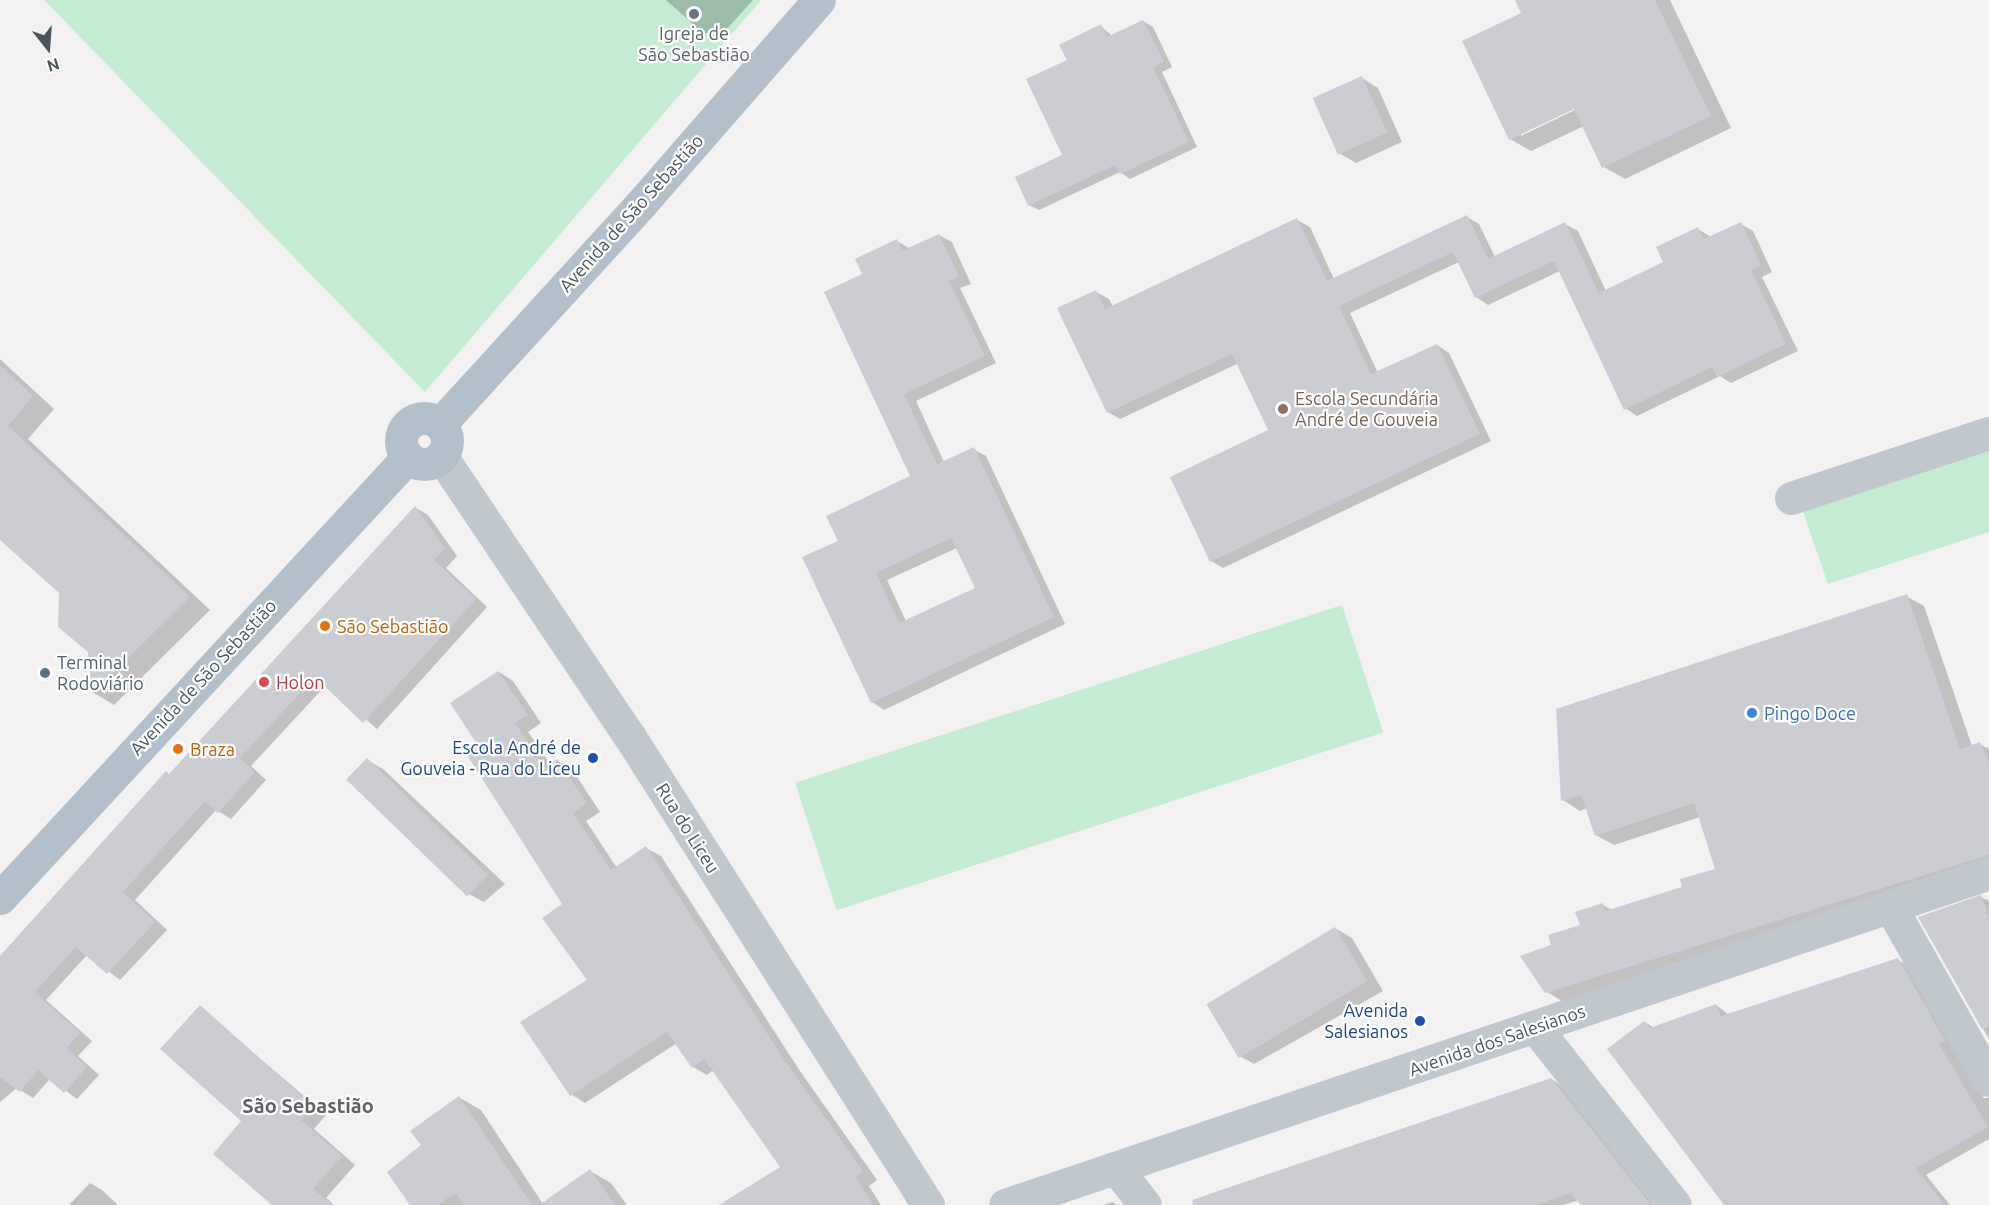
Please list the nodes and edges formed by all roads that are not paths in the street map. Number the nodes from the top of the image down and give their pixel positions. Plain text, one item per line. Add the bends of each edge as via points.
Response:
1 (819, 0) edge
2 (440, 424) junction
3 (1989, 433) edge
4 (441, 456) junction
5 (408, 457) junction
6 (1791, 498) dead end
7 (1989, 873) edge
8 (0, 898) edge
9 (1890, 906) junction
10 (1535, 1027) junction
11 (1989, 1080) edge
12 (1116, 1168) junction
13 (928, 1205) edge
14 (1005, 1205) edge
15 (1145, 1205) edge
16 (1675, 1205) edge

1 - 2 main road, Avenida de São Sebastião via 640,205
2 - 4 main road via 447,443
2 - 5 main road via 420,417 407,424 401,438
3 - 6 street
4 - 5 main road via 421,464
4 - 13 street, Rua do Liceu via 630,737
5 - 8 main road, Avenida de São Sebastião
7 - 9 street, Avenida dos Salesianos
9 - 10 street, Avenida dos Salesianos
9 - 11 street
10 - 12 street, Avenida dos Salesianos
10 - 16 street
12 - 14 street, Avenida dos Salesianos
12 - 15 street

